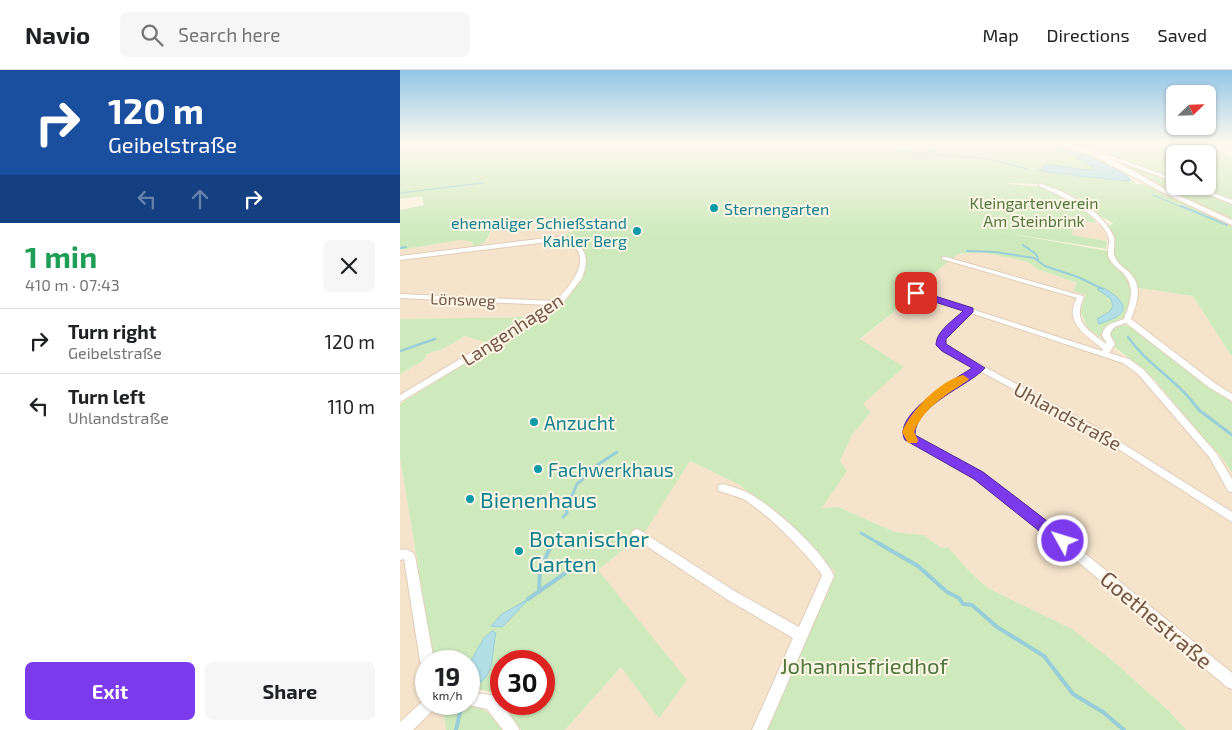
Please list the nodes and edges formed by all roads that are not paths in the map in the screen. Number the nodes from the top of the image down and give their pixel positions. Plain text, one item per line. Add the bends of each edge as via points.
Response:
1 (1132, 174) edge
2 (1041, 185) dead end
3 (1214, 195) edge
4 (1232, 202) edge
5 (1232, 223) edge
6 (400, 258) edge
7 (944, 258) dead end
8 (916, 293) dead end
9 (400, 296) edge
10 (555, 303) junction
11 (970, 310) junction
12 (1127, 320) junction
13 (1106, 351) junction
14 (980, 368) junction
15 (400, 398) edge
16 (1232, 398) edge
17 (909, 437) joint
18 (724, 488) dead end
19 (1232, 488) edge
20 (1230, 514) edge
21 (637, 534) dead end
22 (400, 554) edge
23 (800, 635) junction
24 (425, 650) edge
25 (1232, 682) edge
26 (480, 699) edge
27 (418, 715) edge
28 (402, 730) edge
29 (512, 730) edge
30 (759, 730) edge

1 - 5 main road
2 - 12 street via 1080,206 1107,227 1112,240 1109,250 1112,259 1133,282 1132,309
3 - 4 street
6 - 10 street, Langenhagen via 567,239 580,250 582,271 571,289
7 - 13 street via 1079,295 1082,298 1075,308 1075,316
8 - 11 street
9 - 10 street, Lönsweg
10 - 15 street, Langenhagen
11 - 13 street
11 - 14 street, Uhlandstraße via 943,335 941,345
12 - 13 street via 1108,328 1106,334 1111,344
12 - 16 street
13 - 19 street via 1141,372 1214,456
14 - 17 street via 925,406 912,423
14 - 20 street, Uhlandstraße via 1113,440
17 - 25 street, Goethestraße via 978,476 1016,504
18 - 23 street via 757,504 825,567 828,576
21 - 23 street via 732,596
22 - 24 street via 409,556
23 - 30 street
26 - 29 street via 490,702
27 - 28 street

